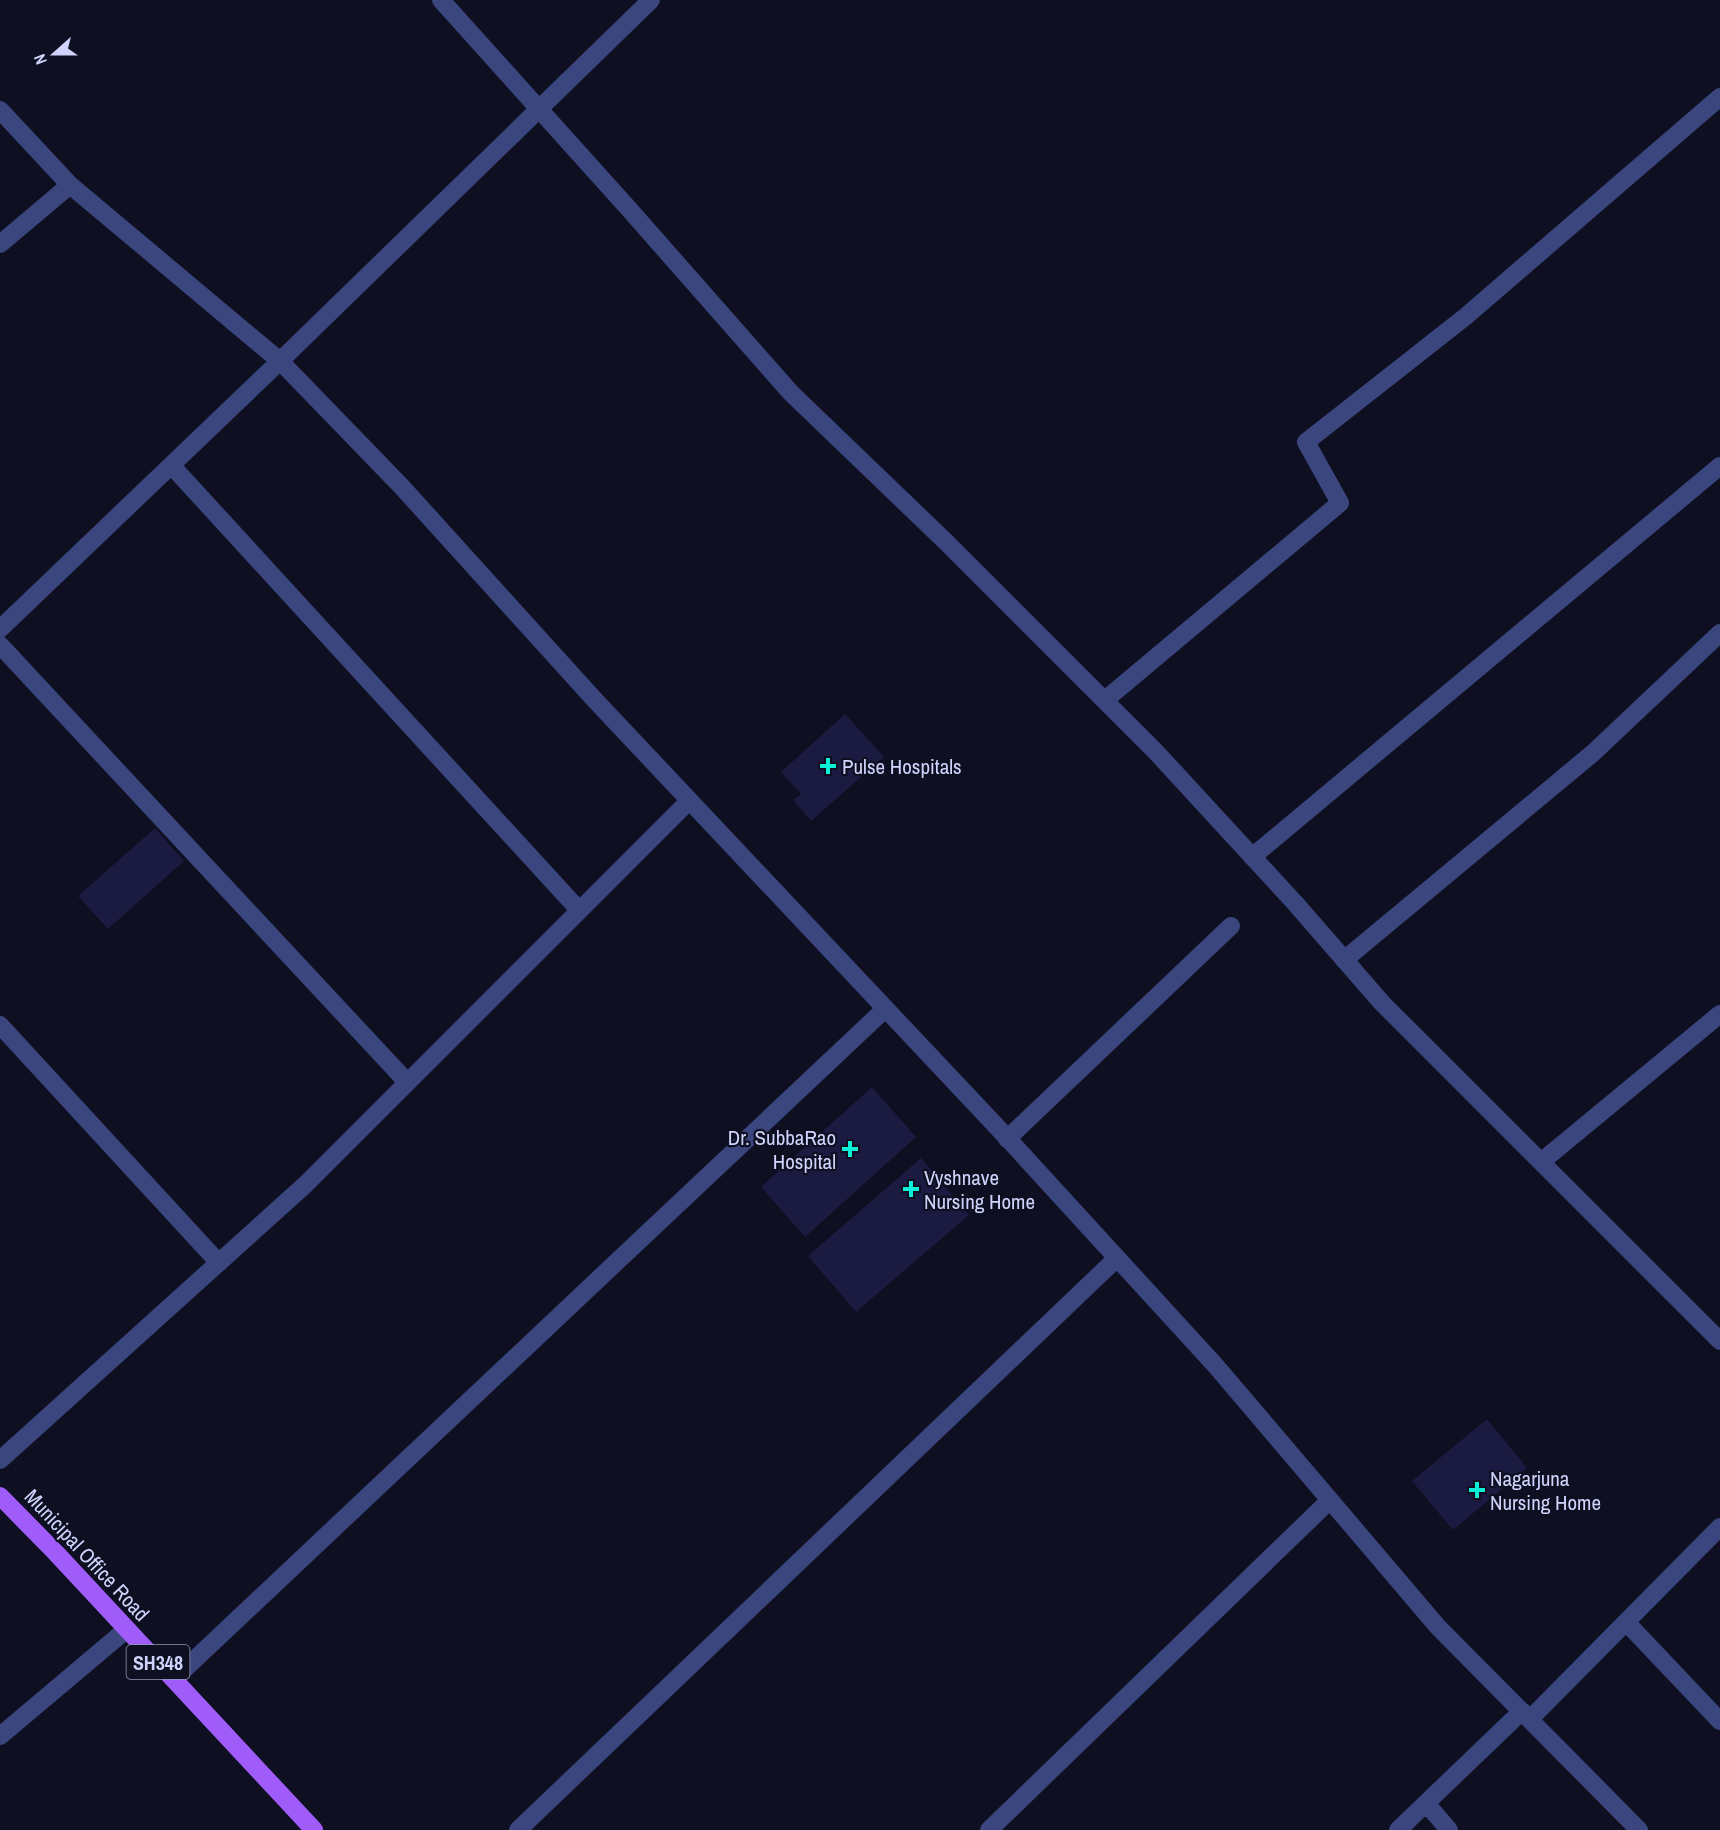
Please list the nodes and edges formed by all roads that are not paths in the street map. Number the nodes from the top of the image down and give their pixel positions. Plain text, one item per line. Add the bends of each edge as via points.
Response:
1 (441, 0) edge
2 (651, 0) edge
3 (1720, 97) edge
4 (0, 110) edge
5 (539, 110) junction
6 (70, 185) junction
7 (0, 244) edge
8 (280, 361) junction
9 (172, 466) junction
10 (1720, 466) edge
11 (0, 629) edge
12 (1720, 633) edge
13 (0, 645) edge
14 (1105, 700) junction
15 (689, 801) junction
16 (1252, 857) junction
17 (579, 910) junction
18 (1231, 926) dead end
19 (1344, 960) junction
20 (885, 1009) junction
21 (1720, 1014) edge
22 (0, 1025) edge
23 (407, 1082) junction
24 (1007, 1138) junction
25 (1541, 1162) junction
26 (1117, 1258) junction
27 (219, 1263) junction
28 (1720, 1341) edge
29 (0, 1460) edge
30 (0, 1496) edge
31 (1330, 1500) junction
32 (1720, 1527) edge
33 (1626, 1622) junction
34 (127, 1629) junction
35 (174, 1679) junction
36 (1526, 1715) junction
37 (1720, 1721) edge
38 (0, 1736) edge
39 (1426, 1803) junction
40 (314, 1830) edge
41 (518, 1830) edge
42 (989, 1830) edge
43 (1398, 1830) edge
44 (1449, 1830) edge
45 (1639, 1830) edge

1 - 5 street
2 - 5 street
3 - 14 street via 1465,317 1306,442 1340,503
4 - 6 street
5 - 8 street
5 - 14 street via 791,393
6 - 7 street
6 - 8 street
8 - 9 street
8 - 15 street via 402,487
9 - 11 street
9 - 17 street
10 - 16 street
12 - 19 street via 1593,753
13 - 23 street
14 - 16 street
15 - 17 street
15 - 20 street
16 - 19 street
17 - 23 street
18 - 24 street
19 - 25 street
20 - 24 street
20 - 35 street
21 - 25 street
22 - 27 street
23 - 27 street via 306,1184
24 - 26 street
25 - 28 street
26 - 31 street
26 - 41 street
27 - 29 street
30 - 34 main road, Municipal Office Road / SH348
31 - 36 street via 1438,1627
31 - 42 street
32 - 33 street
33 - 36 street
33 - 37 street
34 - 35 main road, Municipal Office Road / SH348
34 - 38 street
35 - 40 main road, Municipal Office Road / SH348
36 - 39 street
36 - 45 street
39 - 43 street
39 - 44 street

